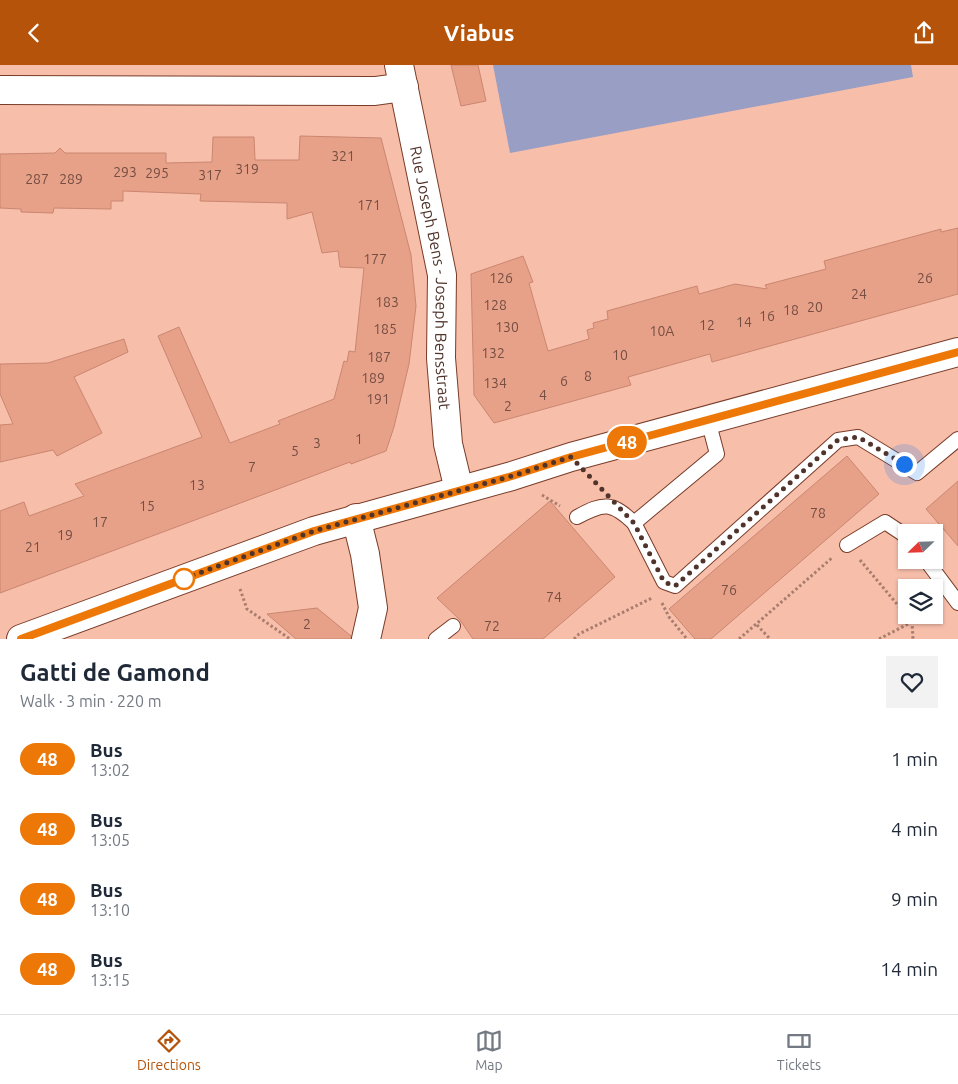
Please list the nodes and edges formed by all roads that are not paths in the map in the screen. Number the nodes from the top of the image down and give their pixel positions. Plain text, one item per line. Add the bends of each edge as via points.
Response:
1 (402, 76) edge
2 (0, 90) edge
3 (958, 352) edge
4 (708, 420) junction
5 (958, 439) edge
6 (459, 490) junction
7 (577, 517) dead end
8 (356, 518) junction
9 (634, 523) junction
10 (898, 531) edge
11 (847, 545) road end
12 (933, 569) edge
13 (958, 603) edge
14 (453, 626) dead end
15 (21, 639) edge
16 (366, 639) edge
17 (436, 639) edge

1 - 2 street via 375,91
1 - 6 street, Rue Joseph Bens - Joseph Bensstraat via 442,275 441,357 448,444
3 - 4 street
4 - 6 street
4 - 9 lane via 717,454
5 - 9 lane via 918,473 858,437 838,440 675,586 664,582
6 - 8 street
7 - 9 lane via 597,506 617,507
8 - 15 street
8 - 16 street via 365,554 372,608
10 - 11 lane via 885,522
12 - 13 lane
14 - 17 lane

